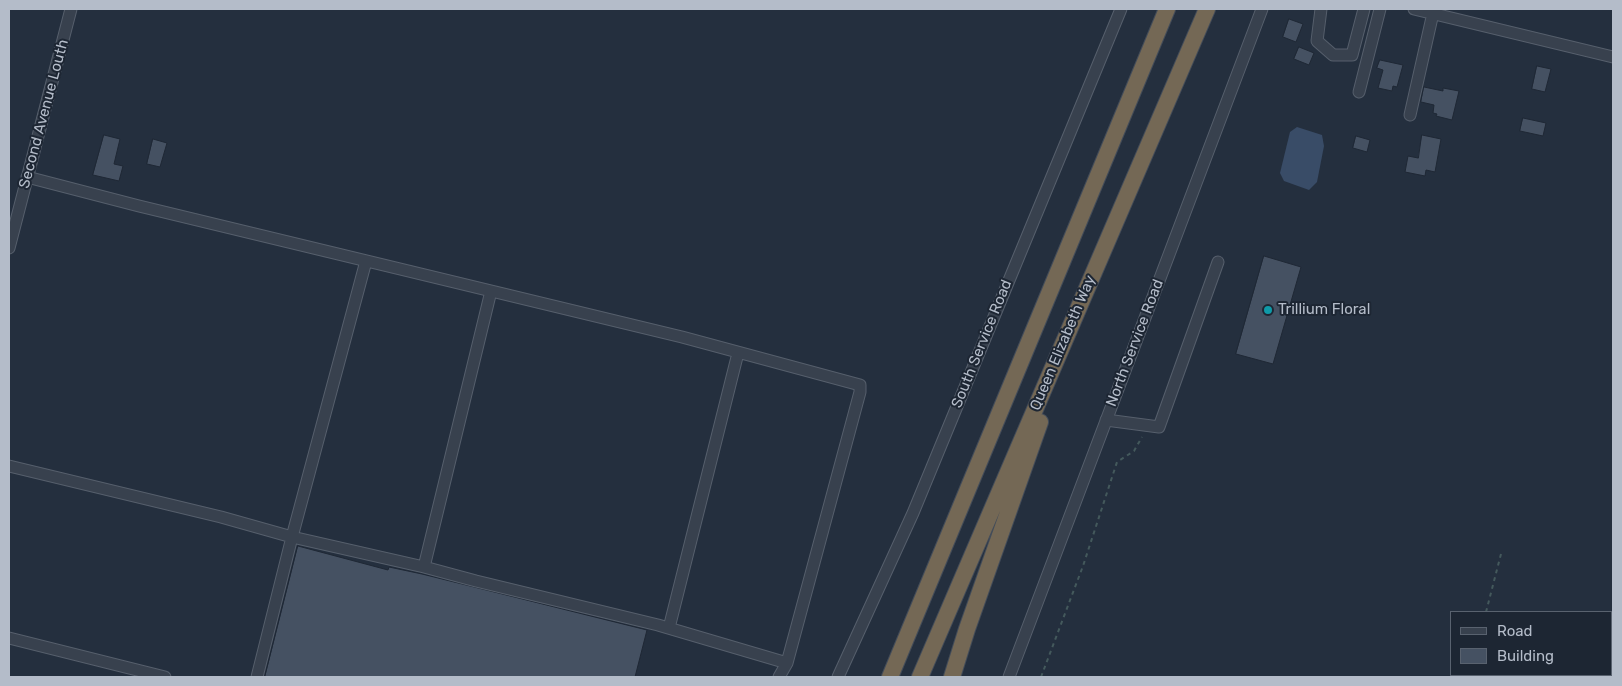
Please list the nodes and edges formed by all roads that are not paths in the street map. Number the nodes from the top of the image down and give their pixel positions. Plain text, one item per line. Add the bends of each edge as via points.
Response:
1 (71, 9) edge
2 (1121, 9) edge
3 (1167, 9) edge
4 (1207, 9) edge
5 (1262, 9) edge
6 (1321, 9) edge
7 (1364, 9) edge
8 (1380, 9) edge
9 (1414, 9) edge
10 (1433, 13) junction
11 (1613, 56) edge
12 (1359, 92) dead end
13 (1410, 115) dead end
14 (27, 176) junction
15 (9, 248) edge
16 (366, 261) junction
17 (1218, 262) dead end
18 (1092, 277) junction
19 (492, 291) junction
20 (738, 353) junction
21 (1106, 420) junction
22 (9, 466) edge
23 (292, 537) junction
24 (424, 566) junction
25 (669, 628) junction
26 (9, 638) edge
27 (787, 663) junction
28 (165, 677) edge
29 (257, 677) edge
30 (779, 677) edge
31 (838, 677) edge
32 (890, 677) edge
33 (920, 677) edge
34 (952, 677) edge
35 (1008, 677) edge

1 - 14 street, Second Avenue Louth
2 - 31 street, South Service Road via 913,513
3 - 32 highway, Queen Elizabeth Way
4 - 18 highway, Queen Elizabeth Way
5 - 21 street, North Service Road
6 - 7 street via 1317,41 1334,55 1352,56
8 - 12 street
9 - 10 street
10 - 11 street
10 - 13 street
14 - 15 street, Second Avenue Louth
14 - 16 street
16 - 19 street
16 - 23 street
17 - 21 street via 1160,427
18 - 33 highway, Queen Elizabeth Way
18 - 34 highway
19 - 20 street
19 - 24 street
20 - 25 street
20 - 27 street via 860,385
21 - 35 street, North Service Road
22 - 23 street
23 - 24 street
23 - 29 street
24 - 25 street
25 - 27 street
26 - 28 street
27 - 30 street

